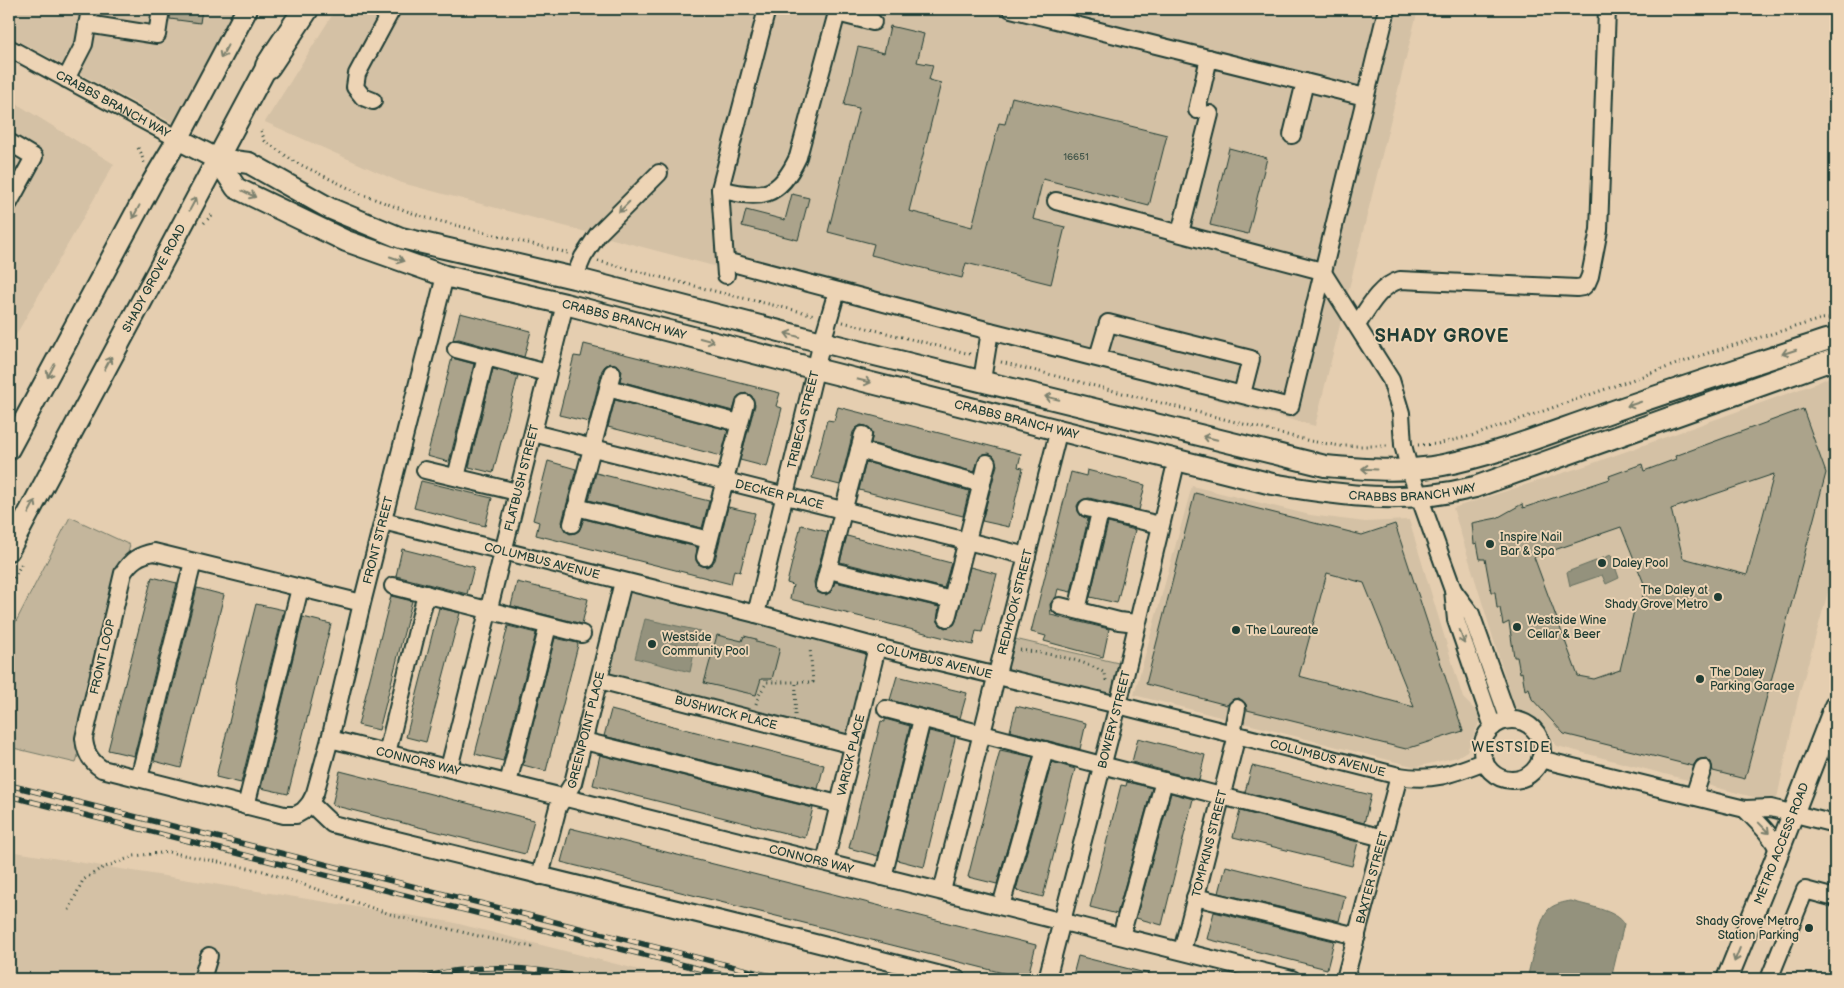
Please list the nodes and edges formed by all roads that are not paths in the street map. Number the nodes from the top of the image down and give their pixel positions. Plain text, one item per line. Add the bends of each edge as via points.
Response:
1 (161, 9) edge
2 (247, 9) edge
3 (299, 9) edge
4 (306, 9) edge
5 (392, 9) edge
6 (768, 9) edge
7 (1011, 9) edge
8 (1387, 9) edge
9 (1607, 9) edge
10 (837, 11) edge
11 (89, 16) edge
12 (873, 22) dead end
13 (9, 48) edge
14 (1209, 58) junction
15 (268, 66) junction
16 (66, 79) junction
17 (1305, 82) junction
18 (1365, 97) junction
19 (373, 101) dead end
20 (1292, 135) dead end
21 (178, 140) junction
22 (9, 142) edge
23 (217, 159) junction
24 (659, 172) dead end
25 (720, 190) junction
26 (1056, 201) dead end
27 (9, 202) edge
28 (1180, 234) junction
29 (1322, 271) junction
30 (445, 276) junction
31 (574, 278) junction
32 (837, 291) junction
33 (565, 304) junction
34 (1357, 325) junction
35 (990, 331) junction
36 (1835, 339) edge
37 (822, 342) junction
38 (456, 349) dead end
39 (486, 357) junction
40 (1098, 357) junction
41 (1835, 358) edge
42 (816, 369) junction
43 (547, 373) junction
44 (982, 380) junction
45 (1242, 394) junction
46 (745, 403) dead end
47 (739, 423) junction
48 (1059, 429) junction
49 (533, 433) junction
50 (592, 447) junction
51 (9, 449) edge
52 (1177, 459) junction
53 (987, 463) dead end
54 (1409, 468) junction
55 (425, 470) dead end
56 (456, 477) junction
57 (725, 481) junction
58 (982, 484) junction
59 (517, 492) junction
60 (785, 496) junction
61 (1419, 496) junction
62 (576, 507) junction
63 (844, 511) junction
64 (383, 521) junction
65 (572, 524) dead end
66 (1160, 525) junction
67 (709, 540) junction
68 (967, 541) junction
69 (9, 550) edge
70 (502, 551) junction
71 (1027, 556) junction
72 (705, 557) dead end
73 (193, 562) junction
74 (622, 582) junction
75 (393, 586) dead end
76 (300, 588) junction
77 (1452, 590) junction
78 (426, 594) junction
79 (952, 600) junction
80 (362, 603) junction
81 (1060, 606) dead end
82 (488, 610) junction
83 (1077, 610) junction
84 (756, 614) junction
85 (947, 618) dead end
86 (1136, 623) junction
87 (548, 626) junction
88 (582, 634) dead end
89 (877, 647) junction
90 (996, 675) junction
91 (599, 680) junction
92 (1118, 705) junction
93 (1237, 708) dead end
94 (886, 709) dead end
95 (1834, 709) edge
96 (922, 719) junction
97 (1509, 720) junction
98 (1493, 727) junction
99 (982, 733) junction
100 (1234, 734) junction
101 (330, 739) junction
102 (584, 741) junction
103 (853, 745) junction
104 (1045, 750) junction
105 (387, 753) junction
106 (1835, 754) edge
107 (1540, 759) junction
108 (1485, 761) junction
109 (1102, 765) junction
110 (450, 768) junction
111 (1703, 768) dead end
112 (1400, 776) junction
113 (138, 778) junction
114 (1164, 781) junction
115 (508, 782) junction
116 (1221, 796) junction
117 (1694, 796) junction
118 (565, 797) junction
119 (310, 803) junction
120 (838, 804) junction
121 (246, 806) junction
122 (1745, 809) junction
123 (1793, 814) junction
124 (1835, 824) edge
125 (1383, 838) junction
126 (1779, 851) junction
127 (825, 862) junction
128 (540, 876) junction
129 (883, 877) junction
130 (942, 891) junction
131 (1196, 897) junction
132 (1835, 898) edge
133 (1001, 906) junction
134 (1061, 921) junction
135 (1120, 936) junction
136 (1357, 936) junction
137 (1182, 951) junction
138 (209, 956) dead end
139 (202, 979) edge
140 (957, 979) edge
141 (1047, 979) edge
142 (1292, 979) edge
143 (1345, 979) edge
144 (1727, 979) edge
145 (1769, 979) edge

1 - 11 street via 157,35
2 -> 21 main road
3 - 15 main road, SHADY GROVE ROAD
4 - 15 highway
5 - 19 street via 356,74 356,87 363,97
6 - 25 street
7 - 14 street
8 - 18 street
9 - 34 street via 1600,230 1587,283 1577,288 1400,280 1378,295
10 - 12 street
10 - 25 street via 791,173 779,188 765,193 752,196
11 - 16 street via 84,44
13 - 16 street, CRABBS BRANCH WAY
14 - 17 street
14 - 28 street via 1203,112
15 - 23 main road, SHADY GROVE ROAD
16 - 21 street, CRABBS BRANCH WAY
17 - 18 street
17 - 20 street
18 - 29 street
21 - 23 main road, CRABBS BRANCH WAY
21 -> 51 main road
22 - 27 street via 34,157
23 -> 30 main road, CRABBS BRANCH WAY via 236,188 346,241
23 - 31 main road, CRABBS BRANCH WAY via 249,163 329,208 402,238
69 -> 23 main road, SHADY GROVE ROAD
24 -> 31 street via 598,234
25 - 32 street via 726,268
26 - 28 street
28 - 29 street
29 - 34 street
29 - 45 street via 1290,407
30 - 33 main road, CRABBS BRANCH WAY
30 - 64 street, FRONT STREET
37 -> 31 main road, CRABBS BRANCH WAY
32 - 35 street
32 - 37 street, TRIBECA STREET
33 -> 42 main road, CRABBS BRANCH WAY
33 - 43 street, FLATBUSH STREET
34 - 54 street via 1391,380 1401,413 1403,445
35 - 40 street
35 - 44 street
36 -> 54 main road, CRABBS BRANCH WAY via 1666,393 1519,445 1441,466
37 - 42 street, TRIBECA STREET
37 - 44 main road, CRABBS BRANCH WAY
38 - 39 street
39 - 43 street
39 - 56 street
40 - 45 street
40 - 45 street via 1108,323 1251,358
41 - 61 main road, CRABBS BRANCH WAY via 1475,486
42 -> 48 main road, CRABBS BRANCH WAY
42 - 60 street, TRIBECA STREET
43 - 49 street, FLATBUSH STREET
54 -> 44 main road, CRABBS BRANCH WAY via 1325,466
46 - 47 street
47 - 50 street via 610,380
47 - 57 street
48 - 52 main road, CRABBS BRANCH WAY
48 - 71 street, REDHOOK STREET
49 - 50 street, DECKER PLACE
49 - 59 street, FLATBUSH STREET
50 - 57 street, DECKER PLACE
50 - 62 street
52 - 61 main road, CRABBS BRANCH WAY via 1272,484 1345,496
52 - 66 street, BOWERY STREET
53 - 58 street
54 - 61 street
55 - 56 street
56 - 59 street
57 - 60 street, DECKER PLACE
57 - 67 street
58 - 63 street via 861,443
58 - 68 street
59 - 70 street, FLATBUSH STREET
60 - 63 street, DECKER PLACE
60 - 84 street, TRIBECA STREET
61 - 77 street
62 - 65 street
62 - 67 street
63 - 68 street, DECKER PLACE
63 - 79 street via 826,577
64 - 70 street, COLUMBUS AVENUE
64 - 80 street, FRONT STREET
66 - 83 street via 1093,510
66 - 86 street, BOWERY STREET
67 - 72 street
68 - 71 street, DECKER PLACE
68 - 79 street
70 - 74 street, COLUMBUS AVENUE
70 - 82 street, FLATBUSH STREET
71 - 90 street, REDHOOK STREET
73 - 76 street, FRONT LOOP
73 - 113 street
73 - 113 street, FRONT LOOP via 154,552 136,558 123,573 84,748 93,763 102,769
74 - 84 street, COLUMBUS AVENUE
74 - 91 street, GREENPOINT PLACE
75 - 78 street
76 - 80 street, FRONT LOOP
76 - 121 street
77 - 97 street via 1470,614
77 -> 98 street via 1456,620
78 - 82 street
78 - 105 street
79 - 85 street
80 - 101 street, FRONT STREET
81 - 83 street
82 - 87 street
82 - 110 street, FLATBUSH STREET
83 - 86 street
84 - 89 street, COLUMBUS AVENUE
86 - 92 street, BOWERY STREET
87 - 88 street
87 - 115 street
89 - 90 street, COLUMBUS AVENUE
89 - 103 street, VARICK PLACE
90 - 92 street, COLUMBUS AVENUE
90 - 99 street, REDHOOK STREET
91 - 102 street, GREENPOINT PLACE
91 - 103 street, BUSHWICK PLACE
92 - 100 street, COLUMBUS AVENUE
92 - 109 street, BOWERY STREET
93 - 100 street, TOMPKINS STREET
94 - 96 street
95 - 106 street
95 - 123 main road, METRO ACCESS ROAD
96 - 99 street
96 - 129 street
97 - 98 street
97 - 107 street via 1518,720 1533,728 1541,742
98 - 108 street via 1483,742
99 - 104 street
99 - 130 street, REDHOOK STREET
100 - 112 street, COLUMBUS AVENUE
100 - 116 street, TOMPKINS STREET
101 - 105 street, CONNORS WAY
101 - 119 street, FRONT STREET
102 - 118 street, GREENPOINT PLACE via 573,783
102 - 120 street
103 - 120 street, VARICK PLACE
104 - 109 street
104 - 133 street
105 - 110 street, CONNORS WAY
107 - 108 street via 1532,772 1517,779 1494,774
107 - 117 street
108 - 112 street, COLUMBUS AVENUE via 1437,778
109 - 114 street
109 - 134 street, BOWERY STREET
110 - 115 street, CONNORS WAY
111 - 117 street
112 - 125 street, BAXTER STREET
113 - 121 street, FRONT LOOP
114 - 116 street
114 - 135 street
115 - 118 street, CONNORS WAY
116 - 125 street
116 - 131 street, TOMPKINS STREET
117 - 122 street
118 - 127 street, CONNORS WAY
118 - 128 street, GREENPOINT PLACE via 558,807
119 - 121 street, FRONT LOOP via 296,815
119 - 128 street via 332,824
120 - 127 street, VARICK PLACE
122 - 123 street via 1771,808
122 -> 126 street via 1769,834
123 - 124 street
123 - 126 main road, METRO ACCESS ROAD
125 - 136 street, BAXTER STREET
126 -> 144 main road, METRO ACCESS ROAD
127 - 129 street, CONNORS WAY
128 - 140 street
129 - 130 street, CONNORS WAY
130 - 133 street, CONNORS WAY
131 - 136 street
131 - 137 street, TOMPKINS STREET
132 - 145 street via 1805,890
133 - 134 street, CONNORS WAY
134 - 135 street, CONNORS WAY
134 - 141 street, BOWERY STREET
135 - 137 street, CONNORS WAY
136 - 143 street, BAXTER STREET
137 - 142 street, CONNORS WAY
138 - 139 street

